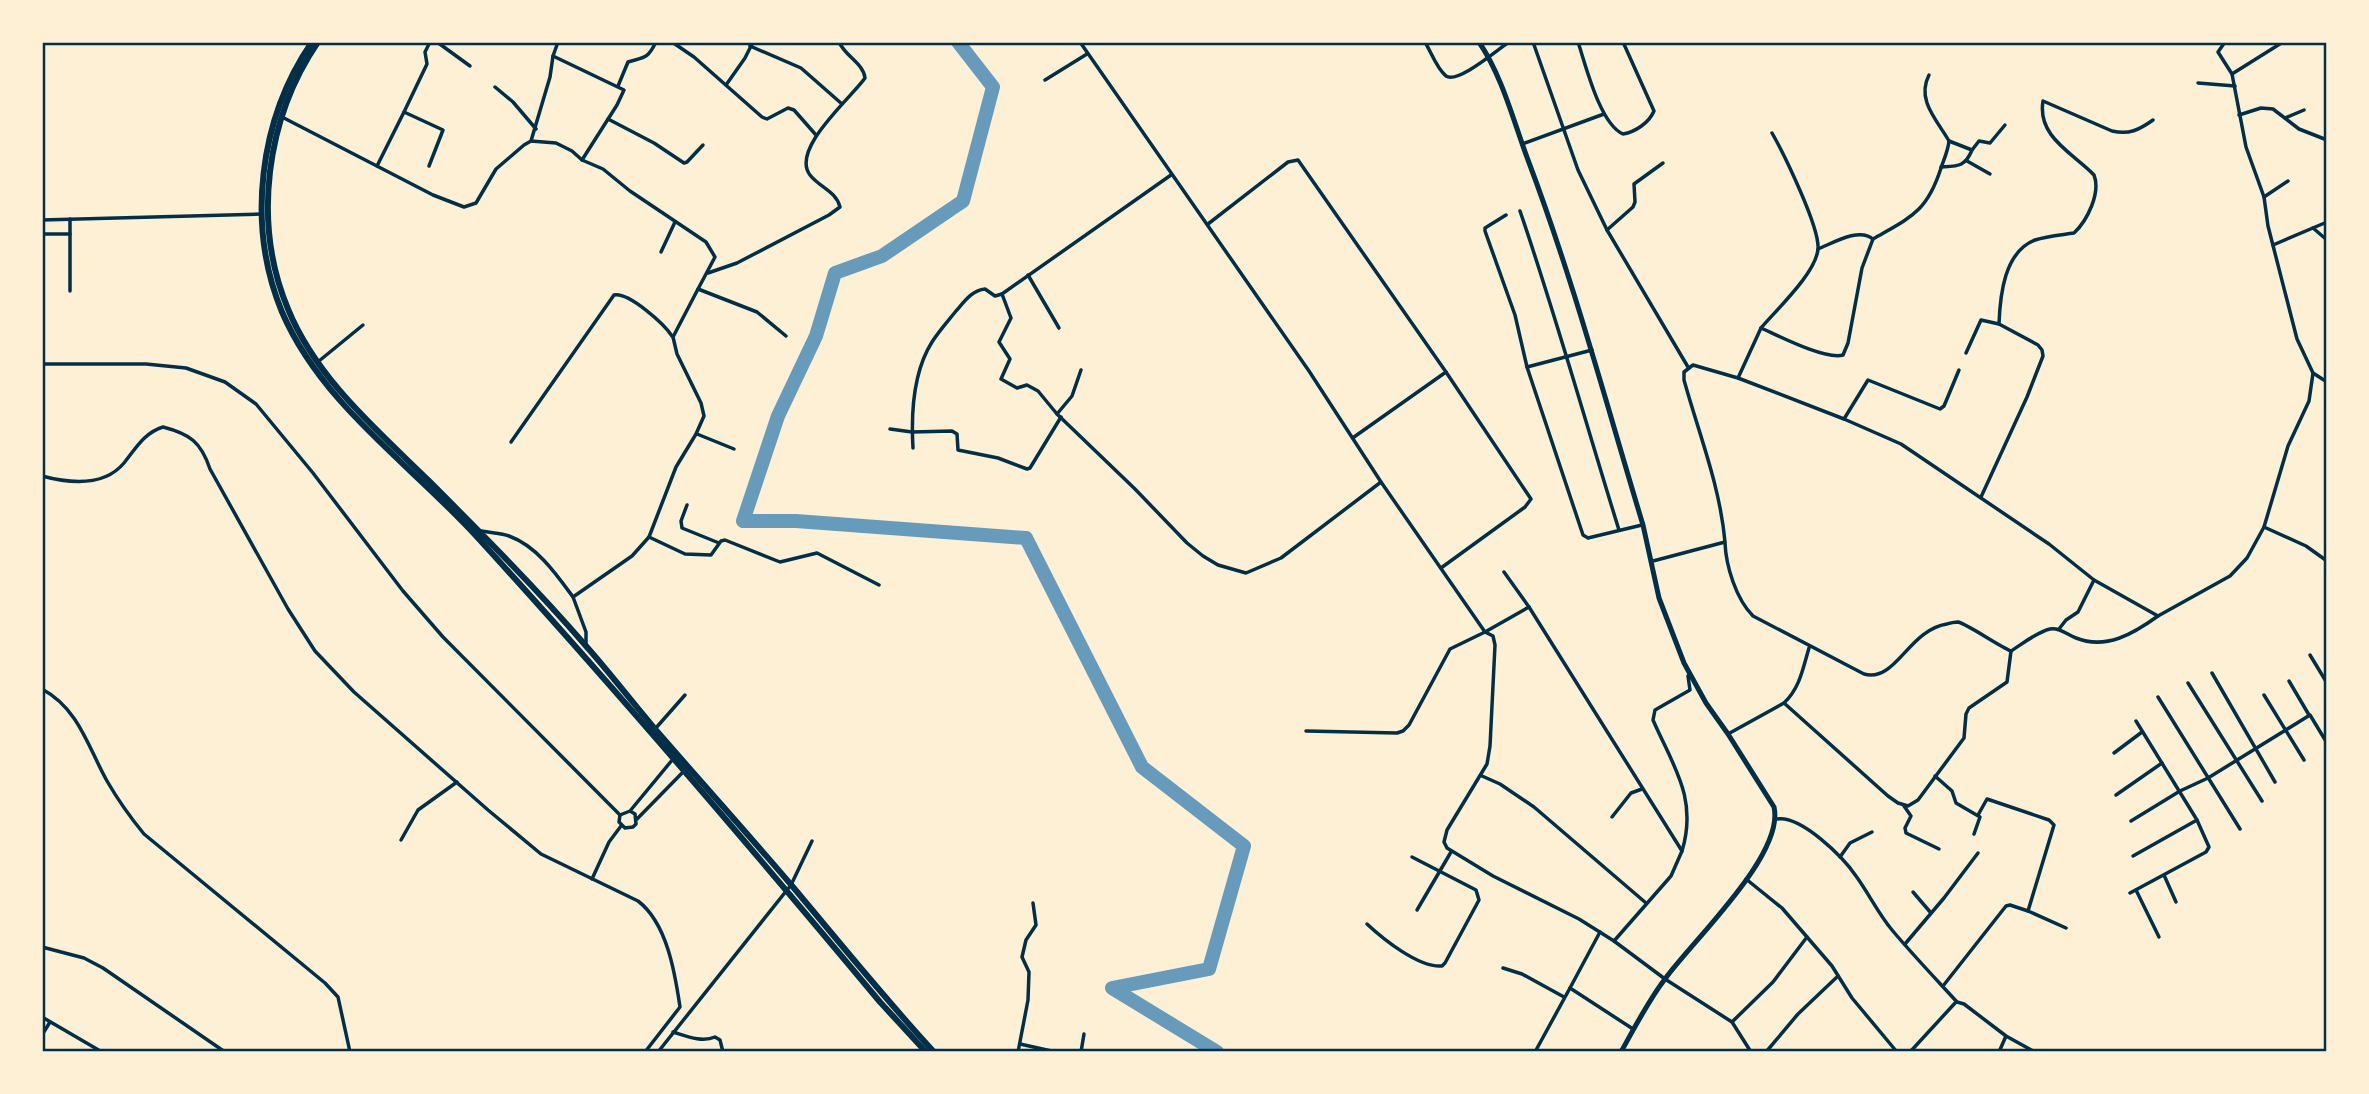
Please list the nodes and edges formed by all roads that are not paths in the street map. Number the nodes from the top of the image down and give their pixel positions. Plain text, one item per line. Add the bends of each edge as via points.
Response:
1 (310, 42) edge
2 (318, 42) edge
3 (430, 42) edge
4 (437, 42) edge
5 (558, 42) edge
6 (656, 42) edge
7 (672, 42) edge
8 (839, 42) edge
9 (1080, 42) edge
10 (1425, 42) edge
11 (1479, 42) edge
12 (1509, 42) edge
13 (1533, 42) edge
14 (1578, 42) edge
15 (1623, 42) edge
16 (2225, 42) edge
17 (2283, 42) edge
18 (751, 44) edge
19 (1087, 54) junction
20 (553, 56) junction
21 (1488, 56) junction
22 (470, 66) dead end
23 (2232, 74) junction
24 (1929, 75) dead end
25 (1045, 80) dead end
26 (2198, 83) dead end
27 (726, 85) junction
28 (618, 86) junction
29 (2235, 86) junction
30 (495, 87) dead end
31 (842, 104) junction
32 (2304, 110) dead end
33 (404, 112) junction
34 (1604, 114) junction
35 (2239, 115) junction
36 (282, 117) junction
37 (2286, 118) junction
38 (608, 119) junction
39 (2153, 120) dead end
40 (2005, 125) dead end
41 (536, 130) junction
42 (1564, 130) junction
43 (1772, 133) dead end
44 (816, 135) junction
45 (2327, 140) edge
46 (531, 141) junction
47 (1949, 141) junction
48 (1522, 144) junction
49 (702, 145) dead end
50 (1972, 150) junction
51 (582, 160) junction
52 (1967, 161) junction
53 (1663, 163) dead end
54 (377, 166) junction
55 (429, 166) dead end
56 (1941, 167) junction
57 (1990, 174) dead end
58 (1171, 175) junction
59 (2288, 181) dead end
60 (2264, 197) junction
61 (1520, 211) dead end
62 (262, 214) junction
63 (1506, 215) dead end
64 (70, 219) junction
65 (42, 220) edge
66 (676, 222) junction
67 (2327, 222) edge
68 (1208, 224) junction
69 (2313, 228) junction
70 (1608, 230) junction
71 (42, 234) edge
72 (70, 234) junction
73 (1873, 239) junction
74 (2327, 240) edge
75 (2273, 245) junction
76 (1818, 249) junction
77 (661, 252) dead end
78 (708, 272) junction
79 (1028, 275) junction
80 (698, 289) junction
81 (71, 291) dead end
82 (1002, 294) junction
83 (1999, 324) junction
84 (363, 325) dead end
85 (1059, 328) dead end
86 (1761, 328) junction
87 (786, 336) dead end
88 (673, 337) junction
89 (1592, 350) junction
90 (1966, 354) dead end
91 (1565, 357) junction
92 (317, 362) junction
93 (42, 363) edge
94 (1527, 367) junction
95 (1688, 367) junction
96 (1081, 370) dead end
97 (1959, 370) dead end
98 (1446, 372) junction
99 (2314, 373) junction
100 (1738, 378) junction
101 (2327, 382) edge
102 (1059, 415) junction
103 (1844, 419) junction
104 (890, 429) dead end
105 (912, 432) junction
106 (696, 434) junction
107 (1354, 438) junction
108 (511, 442) dead end
109 (913, 448) dead end
110 (734, 449) dead end
111 (42, 476) edge
112 (1381, 482) junction
113 (1981, 497) junction
114 (687, 505) dead end
115 (1643, 525) junction
116 (2264, 527) junction
117 (1619, 530) junction
118 (477, 532) junction
119 (649, 537) junction
120 (1726, 542) junction
121 (719, 543) junction
122 (1653, 561) junction
123 (2327, 561) edge
124 (1441, 568) junction
125 (1504, 572) dead end
126 (2094, 580) junction
127 (880, 585) dead end
128 (573, 597) junction
129 (1529, 607) junction
130 (2158, 616) junction
131 (2059, 629) junction
132 (1485, 632) junction
133 (586, 645) junction
134 (1809, 648) junction
135 (2011, 651) junction
136 (2310, 655) dead end
137 (2212, 673) dead end
138 (1690, 674) junction
139 (2289, 681) dead end
140 (2188, 683) dead end
141 (2327, 683) edge
142 (42, 689) edge
143 (685, 695) dead end
144 (2264, 695) dead end
145 (2158, 697) dead end
146 (1784, 703) junction
147 (2310, 715) junction
148 (2136, 721) dead end
149 (655, 729) junction
150 (2284, 729) junction
151 (1306, 732) dead end
152 (2142, 732) junction
153 (1728, 734) junction
154 (2327, 743) edge
155 (2255, 748) junction
156 (2114, 753) dead end
157 (673, 759) junction
158 (2236, 760) junction
159 (2304, 761) dead end
160 (2162, 763) junction
161 (684, 771) junction
162 (1482, 776) junction
163 (1935, 776) junction
164 (2208, 778) junction
165 (457, 782) junction
166 (2275, 782) dead end
167 (1642, 789) junction
168 (2180, 791) junction
169 (2116, 795) dead end
170 (2262, 801) dead end
171 (1904, 806) junction
172 (630, 811) junction
173 (620, 815) junction
174 (1978, 815) junction
175 (1612, 817) dead end
176 (637, 819) junction
177 (1777, 819) junction
178 (2197, 820) junction
179 (2131, 821) dead end
180 (621, 825) junction
181 (2240, 829) dead end
182 (1872, 832) dead end
183 (1974, 834) dead end
184 (401, 840) dead end
185 (812, 841) dead end
186 (1939, 849) dead end
187 (1682, 851) junction
188 (1451, 852) junction
189 (1978, 853) dead end
190 (2133, 856) dead end
191 (1412, 857) dead end
192 (1840, 857) junction
193 (1441, 872) junction
194 (2164, 875) junction
195 (592, 879) junction
196 (1746, 879) junction
197 (789, 888) junction
198 (2136, 890) junction
199 (1913, 892) dead end
200 (2130, 893) dead end
201 (2176, 902) dead end
202 (1033, 903) dead end
203 (1646, 903) junction
204 (1417, 910) dead end
205 (2028, 911) junction
206 (1931, 913) junction
207 (1367, 924) dead end
208 (2066, 929) dead end
209 (1600, 932) junction
210 (1807, 937) junction
211 (2159, 937) dead end
212 (1614, 942) junction
213 (1905, 944) junction
214 (42, 947) edge
215 (1503, 968) dead end
216 (1838, 976) junction
217 (1665, 979) junction
218 (1943, 986) junction
219 (1570, 988) junction
220 (1564, 998) junction
221 (1956, 1002) junction
222 (42, 1017) edge
223 (50, 1022) junction
224 (1732, 1022) junction
225 (1633, 1029) junction
226 (673, 1032) junction
227 (1084, 1034) dead end
228 (42, 1035) edge
229 (2006, 1036) junction
230 (1020, 1044) junction
231 (101, 1051) edge
232 (225, 1052) edge
233 (350, 1052) edge
234 (645, 1052) edge
235 (657, 1052) edge
236 (723, 1052) edge
237 (926, 1052) edge
238 (934, 1052) edge
239 (1018, 1052) edge
240 (1056, 1052) edge
241 (1082, 1052) edge
242 (1535, 1052) edge
243 (1621, 1052) edge
244 (1751, 1052) edge
245 (1766, 1052) edge
246 (1897, 1052) edge
247 (1910, 1052) edge
248 (1999, 1052) edge
249 (2035, 1052) edge

1 - 62 highway via 279,105 261,179
2 - 36 highway
3 - 33 street via 425,52 427,64
4 - 22 street
5 - 20 street
6 - 28 street via 649,56 628,62
7 - 27 street
8 - 31 street via 866,76
9 - 19 street
10 - 21 street via 1449,77 1465,74
11 - 21 street
12 - 21 street
13 - 42 street
14 - 34 street
15 - 34 street via 1653,114 1639,128 1623,134
16 - 23 street via 2218,52
17 - 23 street
18 - 27 street
18 - 31 street via 802,68
19 - 25 street
19 - 58 street
20 - 28 street
20 - 41 street
21 - 48 street
23 - 29 street
24 - 47 street via 1924,88 1926,103
26 - 29 street
27 - 44 street via 767,119 788,108 794,110
28 - 38 street via 624,92
29 - 35 street
30 - 41 street
31 - 44 street
32 - 37 street
33 - 54 street
33 - 55 street via 443,130
34 - 42 street
35 - 37 street via 2267,108
35 - 60 street
36 - 54 street
36 - 92 highway via 268,181 270,242 287,308
37 - 45 street via 2306,133
38 - 49 street via 684,163
38 - 51 street
39 - 83 street via 2142,129 2122,133 2043,101 2041,116 2050,133 2096,178 2094,198 2074,233 2038,239 2019,251 1999,302
40 - 50 street via 1990,143 1978,142
41 - 46 street
42 - 48 street
42 - 70 street
43 - 76 street via 1789,164
44 - 78 street via 807,168 840,207 737,263
46 - 51 street via 556,143
46 - 54 street via 496,169 469,207 433,195
47 - 50 street
47 - 56 street
48 - 89 street
50 - 52 street
51 - 66 street via 603,169
52 - 56 street
52 - 57 street
53 - 70 street via 1634,184 1633,207
56 - 73 street via 1920,210
58 - 68 street
58 - 79 street
59 - 60 street
60 - 75 street
61 - 91 street
62 - 64 street
62 - 118 highway via 281,309 317,373 342,403
63 - 94 street via 1485,231 1516,315
64 - 65 street
64 - 72 street
66 - 77 street
66 - 78 street via 713,250 715,257
67 - 69 street
68 - 98 street via 1288,162 1298,160
68 - 107 street
69 - 74 street
69 - 75 street
70 - 95 street
71 - 72 street
72 - 81 street
73 - 76 street via 1859,234
73 - 86 street via 1843,355 1824,353
75 - 99 street via 2297,339
76 - 86 street via 1807,274
78 - 80 street
79 - 82 street
79 - 85 street
80 - 87 street via 757,312
80 - 88 street
82 - 102 street via 1011,318 999,342 1010,359 1001,379 1017,388 1031,386
82 - 105 street via 995,296 985,289 973,292 932,342 920,369
83 - 90 street via 1981,320
83 - 113 street via 2038,345 2043,356
84 - 92 street
86 - 100 street
88 - 106 street via 704,411
88 - 108 street via 637,304 614,295
89 - 91 street
89 - 115 street
91 - 94 street
91 - 117 street
92 - 118 highway
93 - 173 street via 186,368 225,382 256,404 443,638
94 - 117 street via 1582,533 1588,538
95 - 100 street via 1700,366
95 - 120 street via 1684,380 1713,474
96 - 102 street
97 - 103 street via 1940,409 1868,380
98 - 107 street
98 - 124 street via 1531,499
99 - 101 street
99 - 116 street
100 - 103 street
102 - 105 street via 1027,469 958,450 957,434 952,431
102 - 112 street via 1187,544 1219,565 1246,573 1281,558
103 - 113 street via 1901,444
104 - 105 street
105 - 109 street
106 - 110 street
106 - 119 street via 676,467
107 - 112 street
111 - 165 street via 75,482 106,476 121,466 150,431 163,427 192,438 204,450 216,481 315,651 354,692
112 - 124 street
113 - 126 street
114 - 121 street via 682,528
115 - 117 street
115 - 122 street
116 - 123 street
116 - 130 street via 2236,571
118 - 128 street via 509,536 530,548
118 - 133 highway
118 - 157 highway
119 - 121 street via 685,554 710,555
119 - 128 street via 632,556
120 - 122 street
120 - 134 street via 1735,587 1748,611
121 - 127 street via 728,540 780,562 820,554
122 - 138 street via 1664,613
124 - 132 street
125 - 129 street
126 - 130 street
126 - 131 street via 2078,612
128 - 133 street
129 - 132 street
129 - 167 street
130 - 131 street via 2124,637 2106,642 2081,640
131 - 135 street via 2049,629
132 - 151 street via 1450,649 1403,731
132 - 162 street via 1493,636 1495,645 1489,755
133 - 149 highway
134 - 135 street via 1876,676 1891,668 1923,633 1957,622
134 - 146 street via 1799,683
135 - 163 street via 2007,682 1968,710 1964,738
136 - 141 street
137 - 155 street
138 - 153 street
138 - 187 street via 1690,690 1655,710 1653,720 1684,793 1688,829
139 - 147 street
140 - 158 street
142 - 233 street via 67,707 78,722 122,806 144,834 338,997
143 - 149 street
144 - 150 street
145 - 164 street
146 - 153 street
146 - 171 street
147 - 150 street
147 - 154 street
148 - 152 street
149 - 197 highway
150 - 155 street
150 - 159 street
152 - 156 street
152 - 160 street
153 - 177 street
155 - 158 street
155 - 166 street
157 - 161 highway
157 - 172 street
158 - 164 street
158 - 170 street
160 - 168 street
160 - 169 street
161 - 176 street
161 - 197 highway
162 - 188 street via 1447,830 1444,842
162 - 203 street via 1534,807
163 - 171 street via 1917,800
163 - 174 street via 1952,791 1956,803
164 - 168 street
164 - 181 street
165 - 184 street via 418,810
165 - 195 street via 541,855
167 - 175 street via 1631,793
167 - 187 street
168 - 178 street
168 - 179 street
171 - 186 street via 1911,816 1906,832
172 - 173 street
172 - 176 street
173 - 180 street
174 - 183 street via 1981,819
174 - 205 street via 1990,799 2053,822
176 - 180 street via 629,829
177 - 192 street via 1802,825
177 - 196 street
178 - 190 street
178 - 194 street via 2207,850
180 - 195 street
182 - 192 street via 1850,843
185 - 197 street
187 - 203 street via 1671,876
188 - 193 street
188 - 209 street
189 - 206 street
191 - 193 street
192 - 213 street
193 - 204 street
193 - 207 street via 1479,894 1442,966 1402,951
194 - 198 street
194 - 201 street
195 - 234 street via 647,907 667,947 680,1007
196 - 210 street via 1782,908
196 - 217 street
197 - 226 street
197 - 237 highway via 871,992
197 - 238 highway
198 - 200 street
198 - 211 street
199 - 206 street
202 - 230 street via 1036,925 1022,957 1029,972
203 - 212 street
205 - 208 street
205 - 218 street via 2006,906
206 - 213 street
209 - 212 street
209 - 219 street
210 - 216 street
210 - 224 street via 1773,982
212 - 217 street
213 - 218 street
214 - 232 street via 103,968
215 - 220 street
216 - 245 street
216 - 246 street
217 - 224 street
217 - 225 street
218 - 221 street
219 - 220 street
219 - 225 street
220 - 242 street
221 - 229 street
221 - 247 street
222 - 223 street
223 - 228 street
223 - 231 street
224 - 244 street
225 - 243 street
226 - 235 street
226 - 236 street via 709,1040 715,1037
227 - 241 street
229 - 248 street
229 - 249 street
230 - 239 street
230 - 240 street

